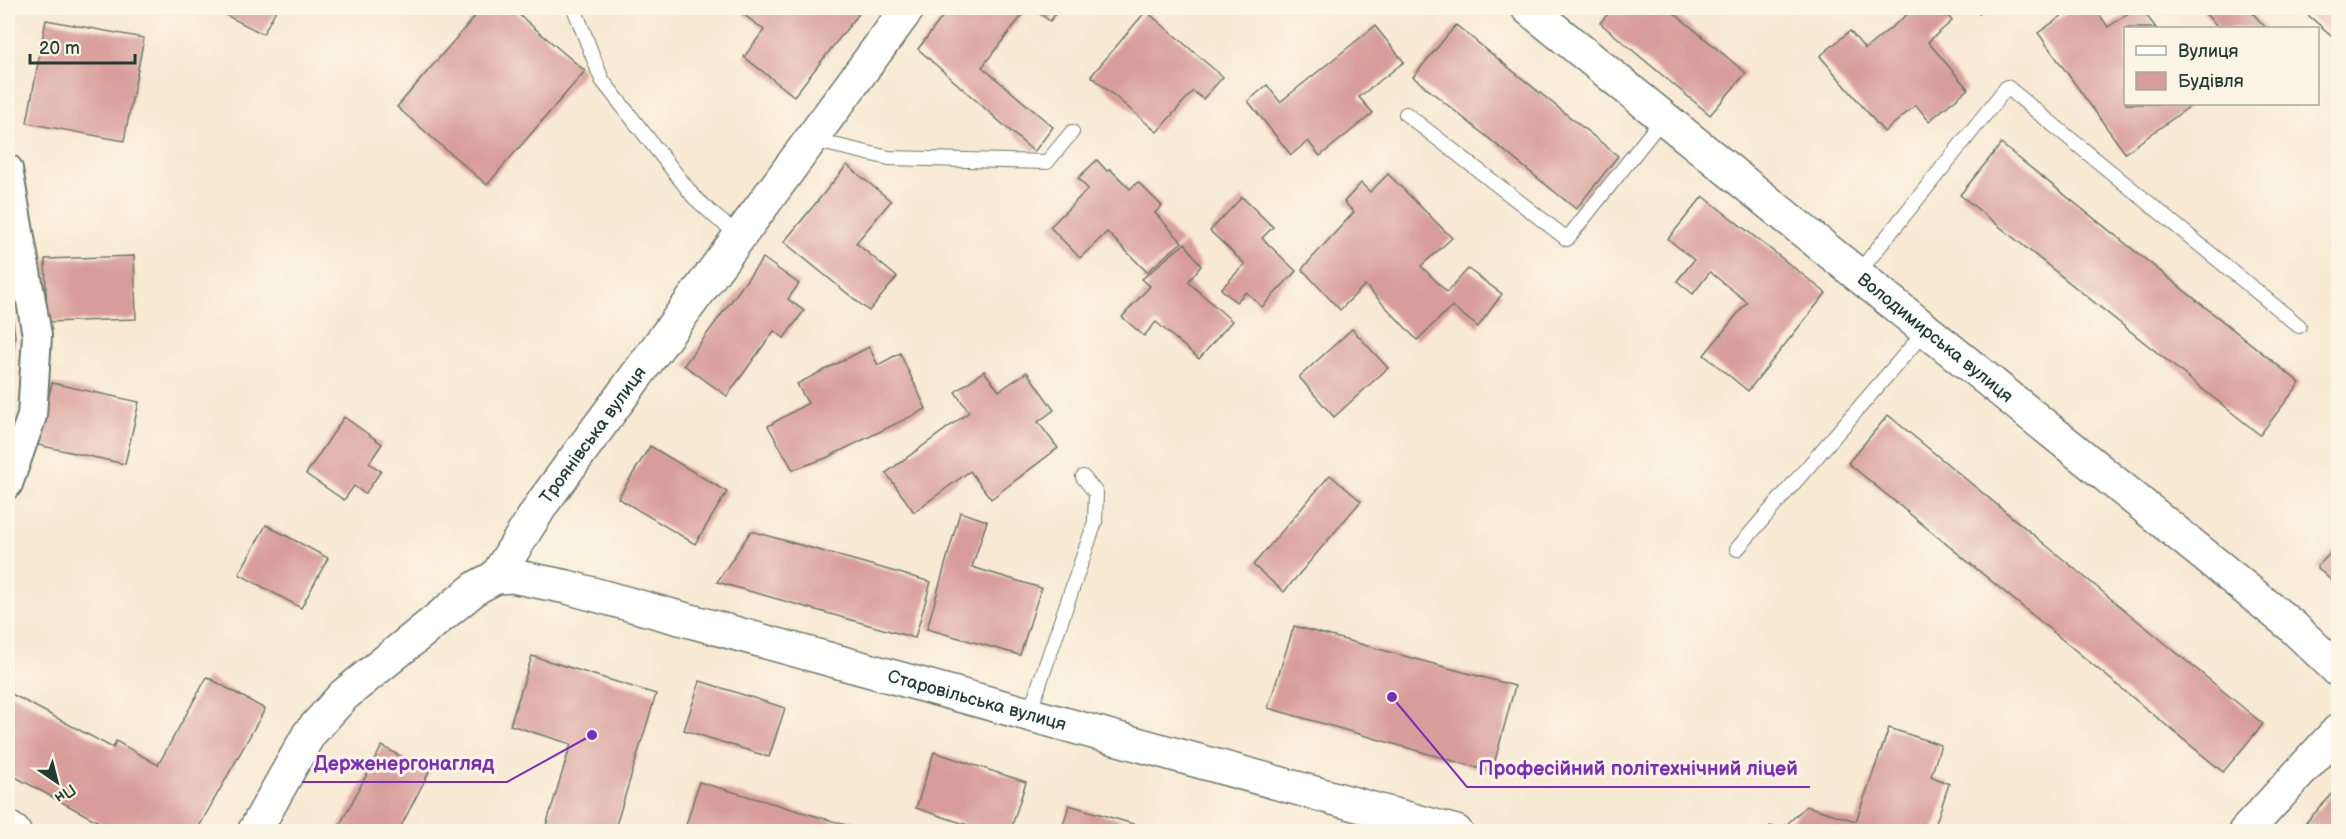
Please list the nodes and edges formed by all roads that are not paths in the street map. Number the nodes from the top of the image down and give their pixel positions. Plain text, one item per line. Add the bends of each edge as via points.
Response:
1 (574, 8) edge
2 (908, 8) edge
3 (1537, 10) edge
4 (1406, 114) dead end
5 (1664, 117) junction
6 (1072, 132) dead end
7 (810, 139) junction
8 (8, 169) edge
9 (739, 234) junction
10 (1858, 273) junction
11 (2300, 326) dead end
12 (1927, 330) junction
13 (1083, 477) dead end
14 (8, 484) edge
15 (1737, 549) dead end
16 (496, 577) junction
17 (2338, 670) edge
18 (1029, 714) junction
19 (2338, 731) edge
20 (8, 828) edge
21 (14, 831) edge
22 (254, 831) edge
23 (1456, 831) edge
24 (2245, 831) edge

1 - 9 lane via 602,80 694,197
2 - 7 street, Троянівська вулиця
3 - 5 street, Володимирська вулиця
4 - 5 lane via 1567,239
5 - 10 street, Володимирська вулиця
6 - 7 lane via 1047,162 889,158
7 - 9 street, Троянівська вулиця
8 - 14 street via 37,335 32,416
9 - 16 street, Троянівська вулиця via 544,501
10 - 11 lane via 2007,87
10 - 12 street, Володимирська вулиця
12 - 15 lane
12 - 17 street, Володимирська вулиця via 2292,626
13 - 18 lane via 1096,493 1095,522
16 - 18 street, Старовільська вулиця via 512,576 567,587
16 - 22 street, Троянівська вулиця via 477,587 344,695 309,734
18 - 23 street, Старовільська вулиця
19 - 24 street
20 - 21 street

